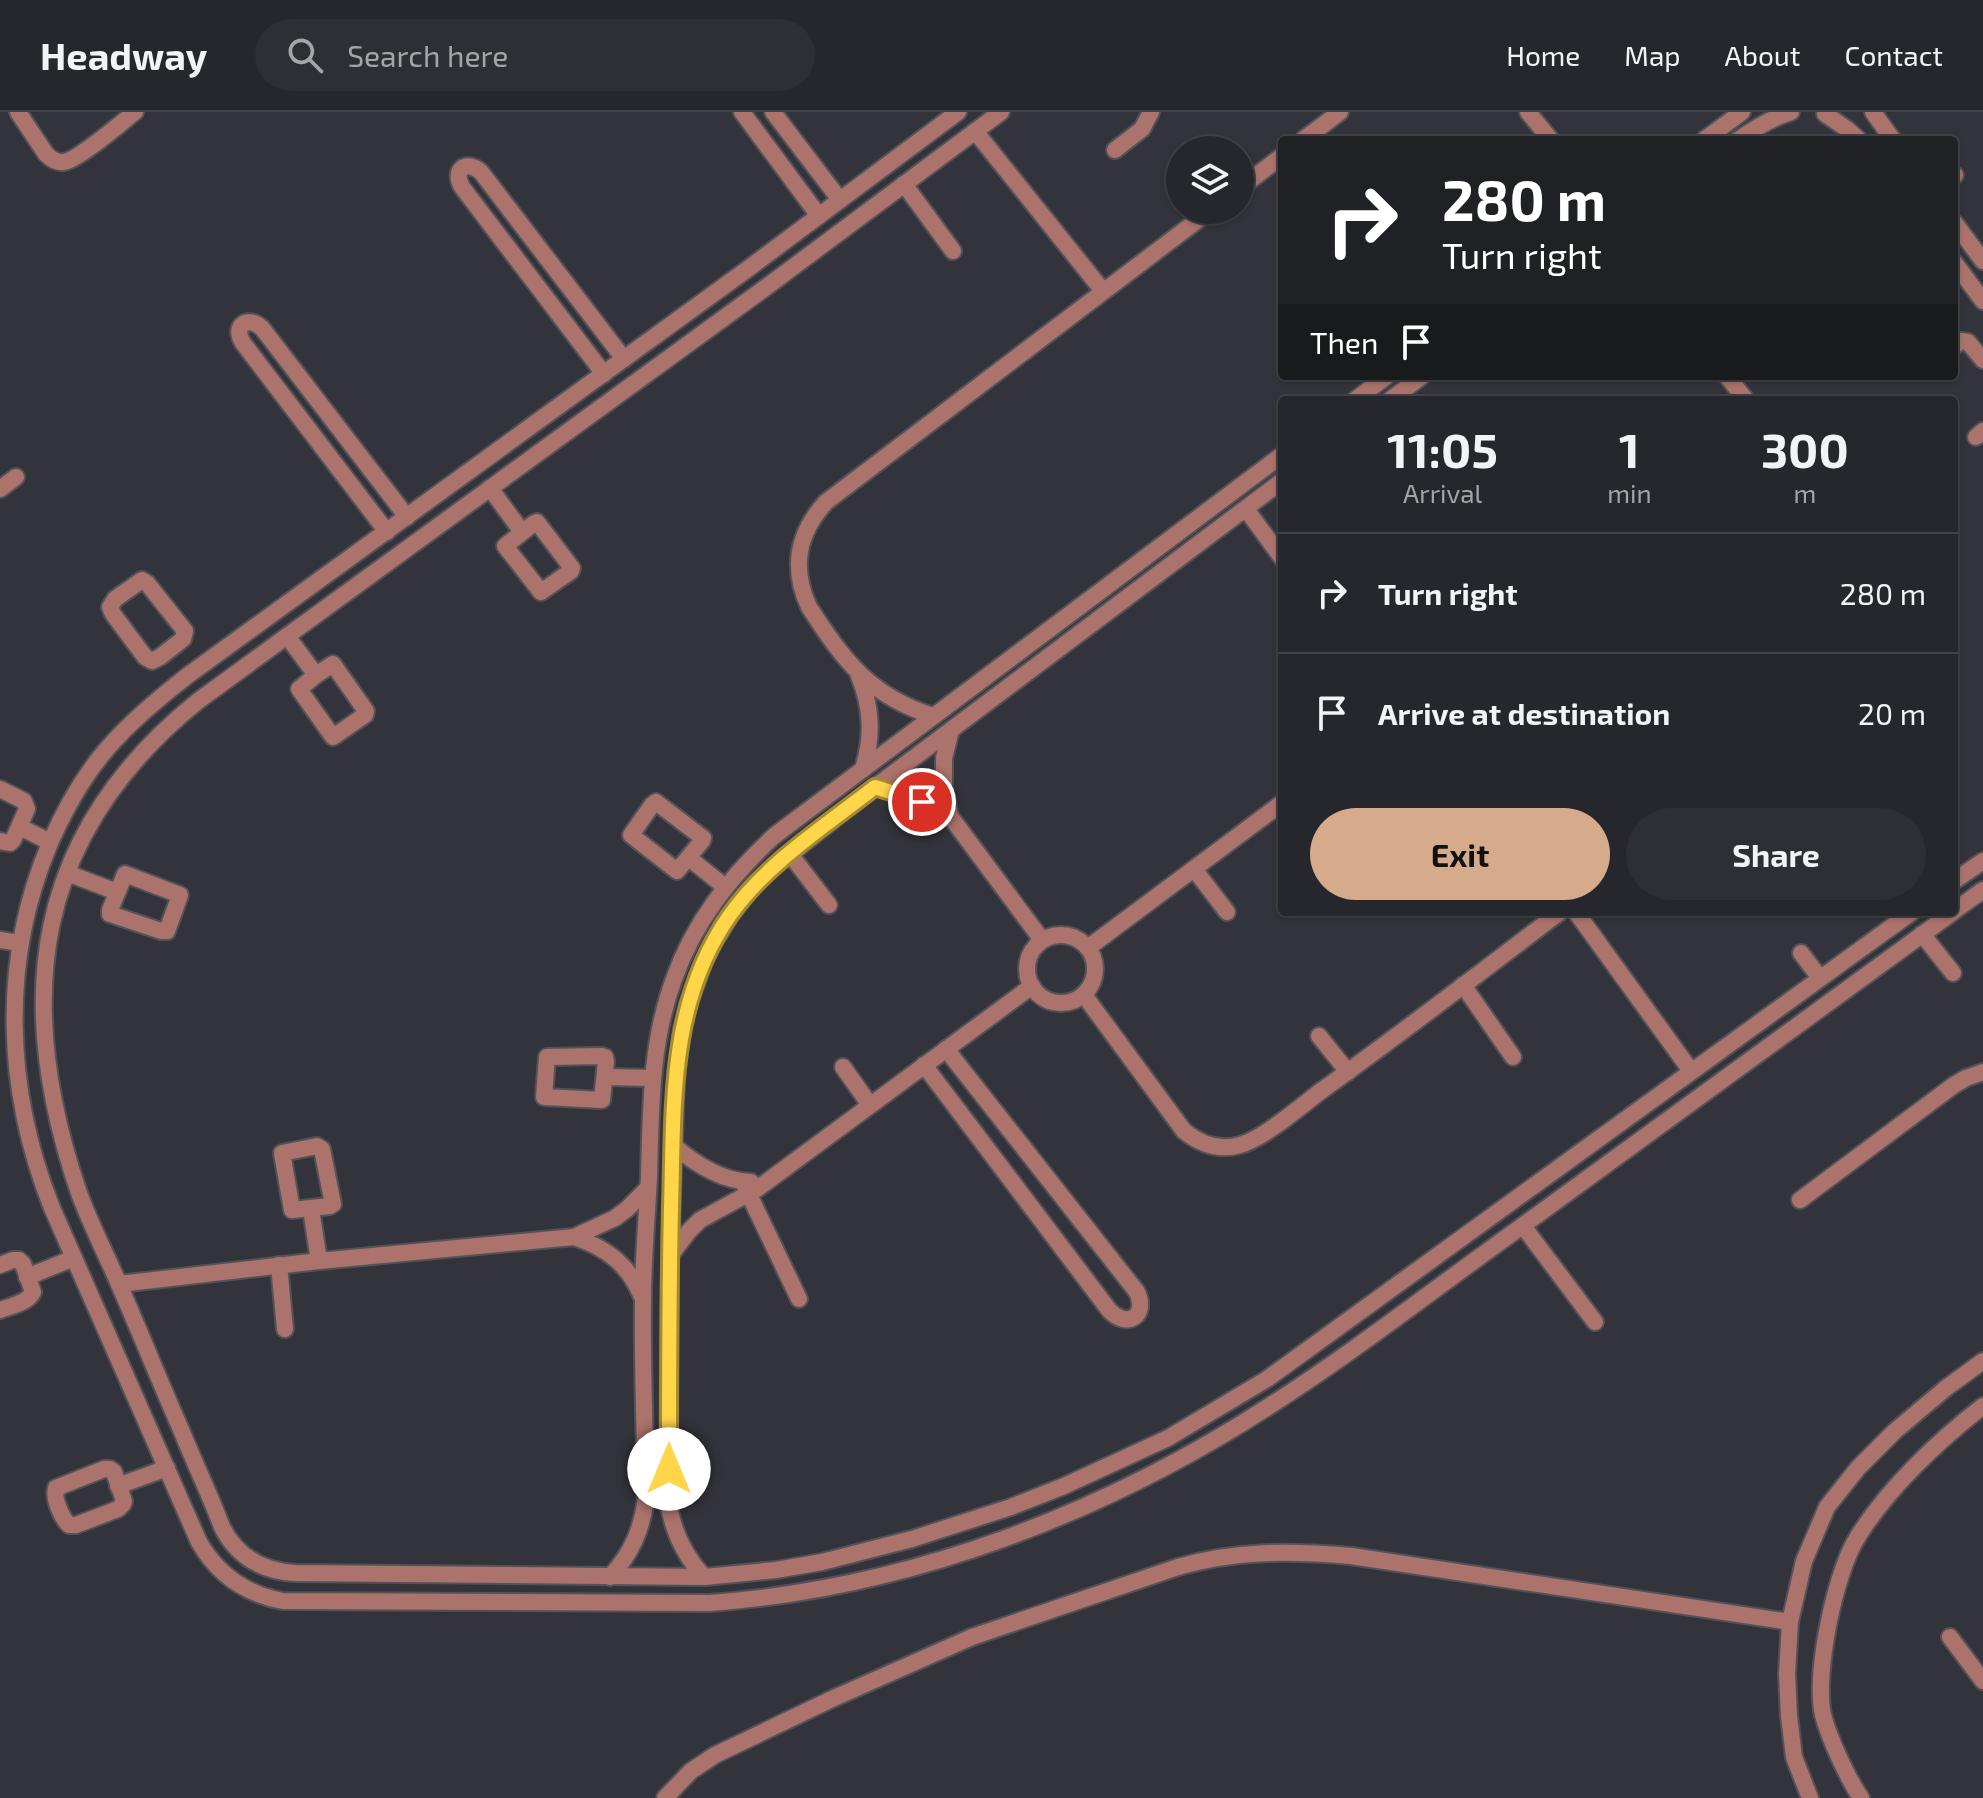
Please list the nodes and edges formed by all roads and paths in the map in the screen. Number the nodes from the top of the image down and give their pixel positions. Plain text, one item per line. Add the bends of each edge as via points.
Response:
1 (18, 112) edge
2 (135, 112) edge
3 (742, 112) edge
4 (773, 112) edge
5 (958, 112) edge
6 (1001, 112) edge
7 (1151, 112) edge
8 (1340, 112) edge
9 (1528, 112) edge
10 (1791, 112) edge
11 (1873, 112) edge
12 (1824, 113) edge
13 (1738, 115) edge
14 (975, 131) junction
15 (1745, 135) edge
16 (1308, 136) edge
17 (1548, 136) edge
18 (1709, 136) edge
19 (1855, 136) edge
20 (1890, 136) edge
21 (1115, 150) dead end
22 (1278, 159) edge
23 (1254, 177) edge
24 (904, 184) junction
25 (840, 200) junction
26 (819, 216) junction
27 (1192, 224) edge
28 (1958, 227) edge
29 (532, 238) junction
30 (953, 251) dead end
31 (513, 253) junction
32 (1983, 261) edge
33 (1958, 267) edge
34 (749, 268) junction
35 (765, 288) junction
36 (1103, 291) junction
37 (1983, 301) edge
38 (1958, 343) edge
39 (624, 359) junction
40 (1983, 360) edge
41 (604, 374) junction
42 (1382, 380) edge
43 (1417, 380) edge
44 (1730, 380) edge
45 (1360, 396) edge
46 (1395, 396) edge
47 (1743, 396) edge
48 (319, 403) junction
49 (300, 417) junction
50 (1278, 458) edge
51 (16, 477) dead end
52 (1278, 484) edge
53 (490, 488) junction
54 (0, 489) edge
55 (1246, 509) junction
56 (407, 517) junction
57 (387, 532) junction
58 (522, 532) dead end
59 (1278, 553) edge
60 (287, 636) junction
61 (168, 652) junction
62 (316, 675) junction
63 (859, 675) junction
64 (988, 675) junction
65 (187, 676) junction
66 (1002, 693) junction
67 (933, 716) junction
68 (951, 730) junction
69 (863, 769) junction
70 (875, 787) junction
71 (0, 789) edge
72 (1278, 806) edge
73 (950, 816) junction
74 (20, 827) junction
75 (0, 841) edge
76 (50, 842) junction
77 (790, 854) junction
78 (689, 858) junction
79 (1983, 861) edge
80 (1194, 869) junction
81 (67, 873) junction
82 (1958, 878) edge
83 (725, 887) junction
84 (1983, 890) edge
85 (117, 892) junction
86 (829, 905) dead end
87 (1958, 908) edge
88 (1227, 912) dead end
89 (1555, 916) edge
90 (1579, 916) edge
91 (1906, 916) edge
92 (1947, 916) edge
93 (1922, 934) junction
94 (0, 940) edge
95 (1042, 940) junction
96 (19, 943) junction
97 (1089, 947) junction
98 (1801, 953) dead end
99 (17, 965) junction
100 (44, 967) junction
101 (1953, 973) dead end
102 (1820, 978) junction
103 (1463, 985) junction
104 (1032, 986) junction
105 (1084, 995) junction
106 (1319, 1036) dead end
107 (946, 1049) junction
108 (7, 1052) edge
109 (1513, 1057) dead end
110 (924, 1065) junction
111 (843, 1067) dead end
112 (1691, 1071) junction
113 (1348, 1072) junction
114 (1983, 1072) edge
115 (605, 1077) junction
116 (652, 1078) junction
117 (870, 1105) junction
118 (673, 1145) junction
119 (648, 1188) junction
120 (746, 1188) junction
121 (1800, 1200) dead end
122 (311, 1209) junction
123 (1523, 1226) junction
124 (574, 1237) junction
125 (1462, 1237) junction
126 (670, 1256) junction
127 (74, 1258) junction
128 (1478, 1258) junction
129 (319, 1261) junction
130 (0, 1265) edge
131 (279, 1265) junction
132 (27, 1277) junction
133 (119, 1284) junction
134 (643, 1298) junction
135 (799, 1299) dead end
136 (0, 1310) edge
137 (1595, 1322) dead end
138 (285, 1329) dead end
139 (1983, 1361) edge
140 (1983, 1406) edge
141 (167, 1468) junction
142 (118, 1486) dead end
143 (646, 1498) junction
144 (668, 1500) junction
145 (610, 1577) junction
146 (704, 1577) junction
147 (1790, 1622) junction
148 (1950, 1637) dead end
149 (1983, 1681) edge
150 (665, 1798) edge
151 (1810, 1798) edge
152 (1861, 1798) edge

1 - 2 street via 46,154 60,162 78,156
3 - 26 street
4 - 25 street
5 - 25 street
6 - 14 street
7 - 21 street via 1142,129
8 - 16 street
9 - 17 street
10 - 15 street
11 - 20 street
12 - 19 street
13 - 15 street
13 - 18 street
14 - 24 street
14 - 36 street
22 - 23 street
24 - 30 street
24 - 35 street
25 - 26 street
26 - 34 street
27 - 36 street
28 - 32 street
29 - 31 street
29 - 31 street via 481,172 469,165 463,168 458,181
29 - 39 street
31 - 41 street
33 - 37 street
34 - 35 street
34 - 39 street
35 - 53 street
36 - 63 street via 826,502 810,522 798,558 803,596
38 - 40 street via 1968,342
39 - 41 street
41 - 56 street
42 - 45 street
43 - 46 street
44 - 47 street
48 - 49 street
48 - 49 street via 262,328 256,322 243,323 239,336
48 - 56 street
49 - 57 street
50 - 64 street
51 - 54 street
52 - 55 street
53 - 58 street
53 - 60 street
55 - 59 street
55 - 66 street
56 - 57 street
57 - 65 street
60 - 62 street
60 - 81 street via 186,711 144,750 98,811
61 - 61 street via 185,631 145,580 139,581 110,607 145,657 152,661
61 - 65 street
62 - 62 street via 299,691 335,737 366,710 335,666
63 - 67 street via 886,696
63 - 69 street via 871,722
64 - 66 street
64 - 67 street
65 - 76 street via 146,708 105,751
66 - 68 street
67 - 69 street
68 - 70 street
68 - 73 street via 944,758
69 - 83 street via 774,836
70 - 73 street
70 - 77 street
71 - 74 street via 26,803
72 - 80 street
73 - 95 street
74 - 75 street via 10,843
74 - 76 street
76 - 96 street
77 - 86 street
77 - 118 street via 753,886 730,916 696,982 678,1053
78 - 78 street via 703,838 654,803 631,835 676,871
78 - 83 street
79 - 82 street
80 - 88 street
80 - 97 street
81 - 85 street
81 - 100 street
83 - 116 street via 674,978
84 - 87 street
85 - 85 street via 110,914 163,932 180,897 127,874
89 - 103 street
90 - 112 street
91 - 102 street
92 - 93 street
93 - 101 street
93 - 123 street
94 - 96 street
95 - 97 street via 1067,934
95 - 104 street via 1028,961
96 - 99 street
97 - 105 street via 1096,972
98 - 102 street
99 - 100 street
99 - 108 street
100 - 133 street via 44,1035 58,1121 80,1196
102 - 112 street
103 - 109 street
103 - 113 street
104 - 105 street via 1044,999 1060,1003
104 - 107 street
105 - 113 street via 1184,1131 1203,1144 1227,1148 1250,1142
106 - 113 street
107 - 110 street
107 - 110 street via 1137,1292 1140,1310 1134,1317 1117,1319 1109,1310
108 - 127 street via 39,1176
110 - 117 street
111 - 117 street
112 - 125 street
114 - 121 street via 1954,1085
115 - 115 street via 604,1057 547,1057 543,1095 600,1101
115 - 116 street
116 - 119 street
117 - 120 street via 768,1180
118 - 120 street
118 - 126 street
119 - 124 street via 615,1218
119 - 134 street
120 - 126 street via 700,1220
120 - 135 street
122 - 122 street via 334,1202 322,1149 284,1151 291,1209
122 - 129 street
123 - 128 street
123 - 137 street
124 - 129 street
124 - 134 street via 617,1258
125 - 128 street
125 - 146 street via 1267,1379 1117,1463 1011,1507 867,1552
126 - 144 street
127 - 132 street
127 - 141 street
128 - 141 street via 1270,1406 1117,1492 975,1549 865,1580 776,1597 672,1604 271,1599 240,1587 216,1567 199,1542
129 - 131 street
130 - 132 street via 19,1260
131 - 133 street
131 - 138 street
132 - 136 street via 30,1298
133 - 145 street via 222,1527 234,1547 254,1563 281,1573
134 - 143 street
139 - 147 street via 1895,1431 1827,1507 1804,1561
140 - 152 street via 1887,1496 1855,1540 1838,1587 1825,1641 1823,1716
141 - 142 street
143 - 144 street
143 - 145 street via 635,1541
144 - 146 street via 679,1542
145 - 146 street
147 - 150 street via 1351,1556 1229,1555 1163,1572 924,1656 715,1755
147 - 151 street via 1789,1716 1794,1757
148 - 149 street

